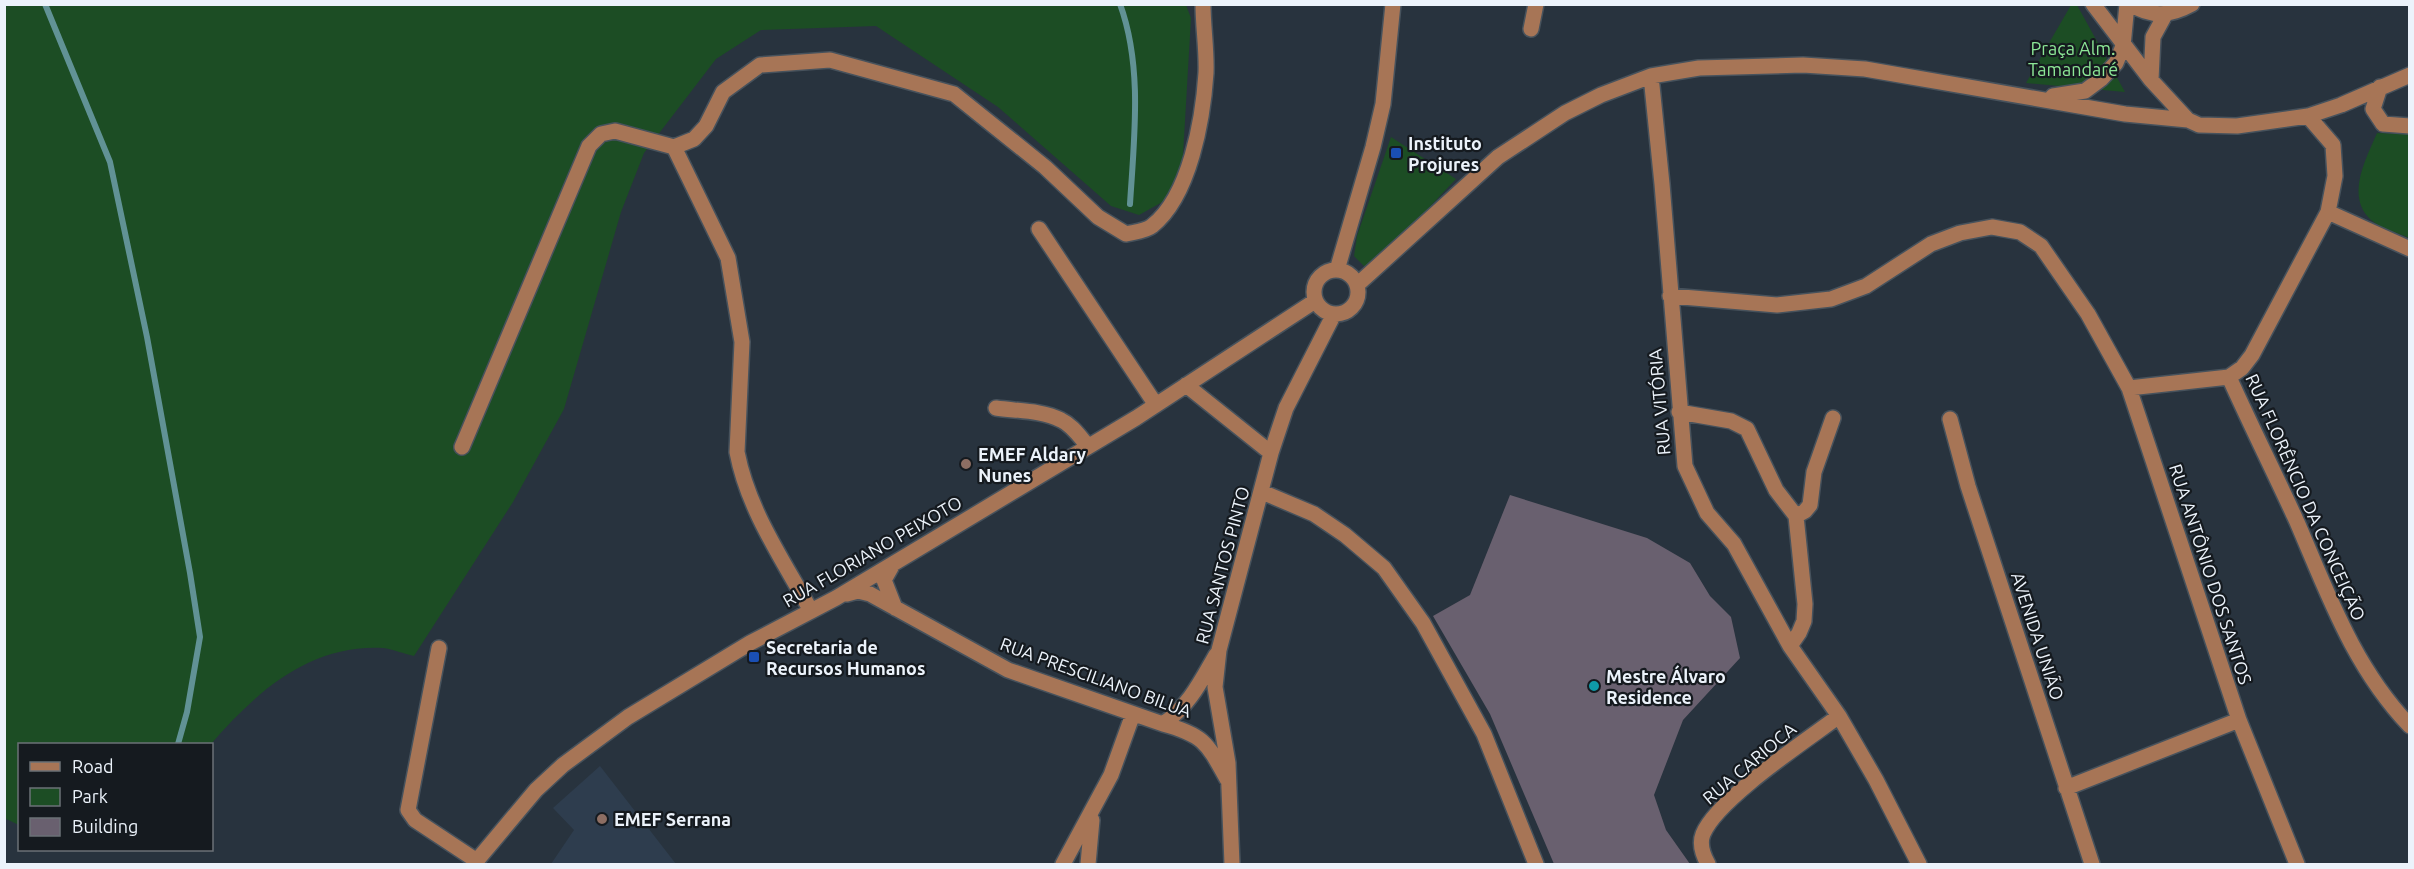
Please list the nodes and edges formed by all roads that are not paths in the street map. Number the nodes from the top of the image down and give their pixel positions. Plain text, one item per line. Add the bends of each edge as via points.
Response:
1 (1203, 4) edge
2 (1394, 4) edge
3 (1536, 4) edge
4 (2093, 4) edge
5 (2128, 4) edge
6 (2192, 4) edge
7 (2165, 15) junction
8 (1531, 29) dead end
9 (2124, 46) junction
10 (2409, 75) edge
11 (1651, 76) junction
12 (2151, 80) junction
13 (2380, 87) junction
14 (2042, 98) junction
15 (2308, 116) junction
16 (2188, 120) junction
17 (2409, 126) edge
18 (674, 147) junction
19 (2328, 212) junction
20 (1039, 229) dead end
21 (2409, 249) edge
22 (1336, 270) junction
23 (1357, 285) junction
24 (1670, 296) junction
25 (1316, 301) junction
26 (1334, 314) junction
27 (2229, 377) junction
28 (1186, 385) junction
29 (2129, 388) junction
30 (1156, 405) junction
31 (996, 408) dead end
32 (1679, 412) junction
33 (1833, 417) dead end
34 (1950, 419) dead end
35 (1088, 446) junction
36 (462, 447) dead end
37 (1271, 453) junction
38 (1262, 492) junction
39 (1796, 516) junction
40 (895, 562) junction
41 (836, 598) junction
42 (895, 608) junction
43 (811, 611) junction
44 (1790, 646) junction
45 (440, 648) dead end
46 (1219, 650) junction
47 (1133, 714) junction
48 (1839, 716) junction
49 (2239, 720) junction
50 (1163, 724) junction
51 (2409, 726) edge
52 (1229, 782) junction
53 (2067, 788) junction
54 (1092, 813) junction
55 (1705, 858) edge
56 (475, 863) edge
57 (1063, 864) edge
58 (1088, 864) edge
59 (1233, 864) edge
60 (1536, 864) edge
61 (1919, 864) edge
62 (2092, 864) edge
63 (2297, 864) edge

1 - 18 street via 1206,73 1197,138 1180,188 1169,208 1150,228 1126,234 1098,217 1045,167 954,94 830,60 760,64 723,92 706,126 694,140
2 - 22 street via 1383,104
3 - 8 street
4 - 9 street
5 - 7 street via 2151,14
5 - 9 street
6 - 7 street
7 - 12 street via 2153,37
9 - 12 street
9 - 14 street via 2116,63 2085,91
10 - 13 street
11 - 14 street via 1699,68 1803,65 1865,69
11 - 23 street via 1565,113 1498,157
11 - 24 street, RUA VITÓRIA
12 - 16 street
13 - 15 street
13 - 17 street via 2373,109 2383,124
14 - 16 street via 2125,114
15 - 16 street via 2211,127
15 - 19 street, RUA FLORÊNCIO DA CONCEIÇÃO via 2333,145 2335,176
18 - 36 street via 615,130 601,134 589,146
18 - 43 street via 728,258 742,342 737,452 740,466 751,501
19 - 21 street
19 - 27 street, RUA FLORÊNCIO DA CONCEIÇÃO via 2252,355
20 - 30 street
22 - 23 street via 1353,277
22 - 25 street via 1326,272 1318,280 1314,290
23 - 26 street via 1357,299 1348,310
24 - 29 street, RUA ANTÔNIO DOS SANTOS via 1777,305 1831,299 1866,286 1931,244 1992,227 2020,232 2041,246 2061,272
24 - 32 street, RUA VITÓRIA
25 - 26 street via 1323,310
25 - 28 street, RUA FLORIANO PEIXOTO
26 - 37 street, RUA SANTOS PINTO via 1286,408
27 - 29 street
27 - 51 street, RUA FLORÊNCIO DA CONCEIÇÃO via 2350,644
28 - 30 street, RUA FLORIANO PEIXOTO
28 - 37 street
29 - 49 street, RUA ANTÔNIO DOS SANTOS
30 - 35 street, RUA FLORIANO PEIXOTO
31 - 35 street via 1062,420
32 - 39 street via 1731,421 1747,429 1776,490
32 - 44 street, RUA VITÓRIA via 1685,465 1692,483 1707,513 1734,544
33 - 39 street via 1814,472 1810,505
34 - 53 street, AVENIDA UNIÃO via 1968,486
35 - 40 street, RUA FLORIANO PEIXOTO
37 - 38 street, RUA SANTOS PINTO
38 - 46 street, RUA SANTOS PINTO
38 - 60 street via 1314,514 1384,568 1423,623 1484,734
39 - 44 street via 1805,604 1800,633
40 - 41 street, RUA FLORIANO PEIXOTO
40 - 42 street via 884,580
41 - 42 street, RUA PRESCILIANO BILUA via 861,592
41 - 43 street, RUA FLORIANO PEIXOTO
42 - 47 street, RUA PRESCILIANO BILUA via 1008,670
43 - 56 street, RUA FLORIANO PEIXOTO via 750,642 649,704 563,765 536,790
44 - 48 street, RUA VITÓRIA
45 - 56 street via 408,810
46 - 50 street via 1190,699
46 - 52 street, RUA SANTOS PINTO via 1215,687
47 - 50 street, RUA PRESCILIANO BILUA
47 - 54 street via 1111,775
48 - 55 street, RUA CARIOCA via 1721,807 1702,835
48 - 61 street, RUA VITÓRIA
49 - 53 street
49 - 63 street, RUA ANTÔNIO DOS SANTOS
50 - 52 street, RUA PRESCILIANO BILUA via 1188,731 1205,742
52 - 59 street, RUA SANTOS PINTO
53 - 62 street, AVENIDA UNIÃO
54 - 57 street
54 - 58 street

